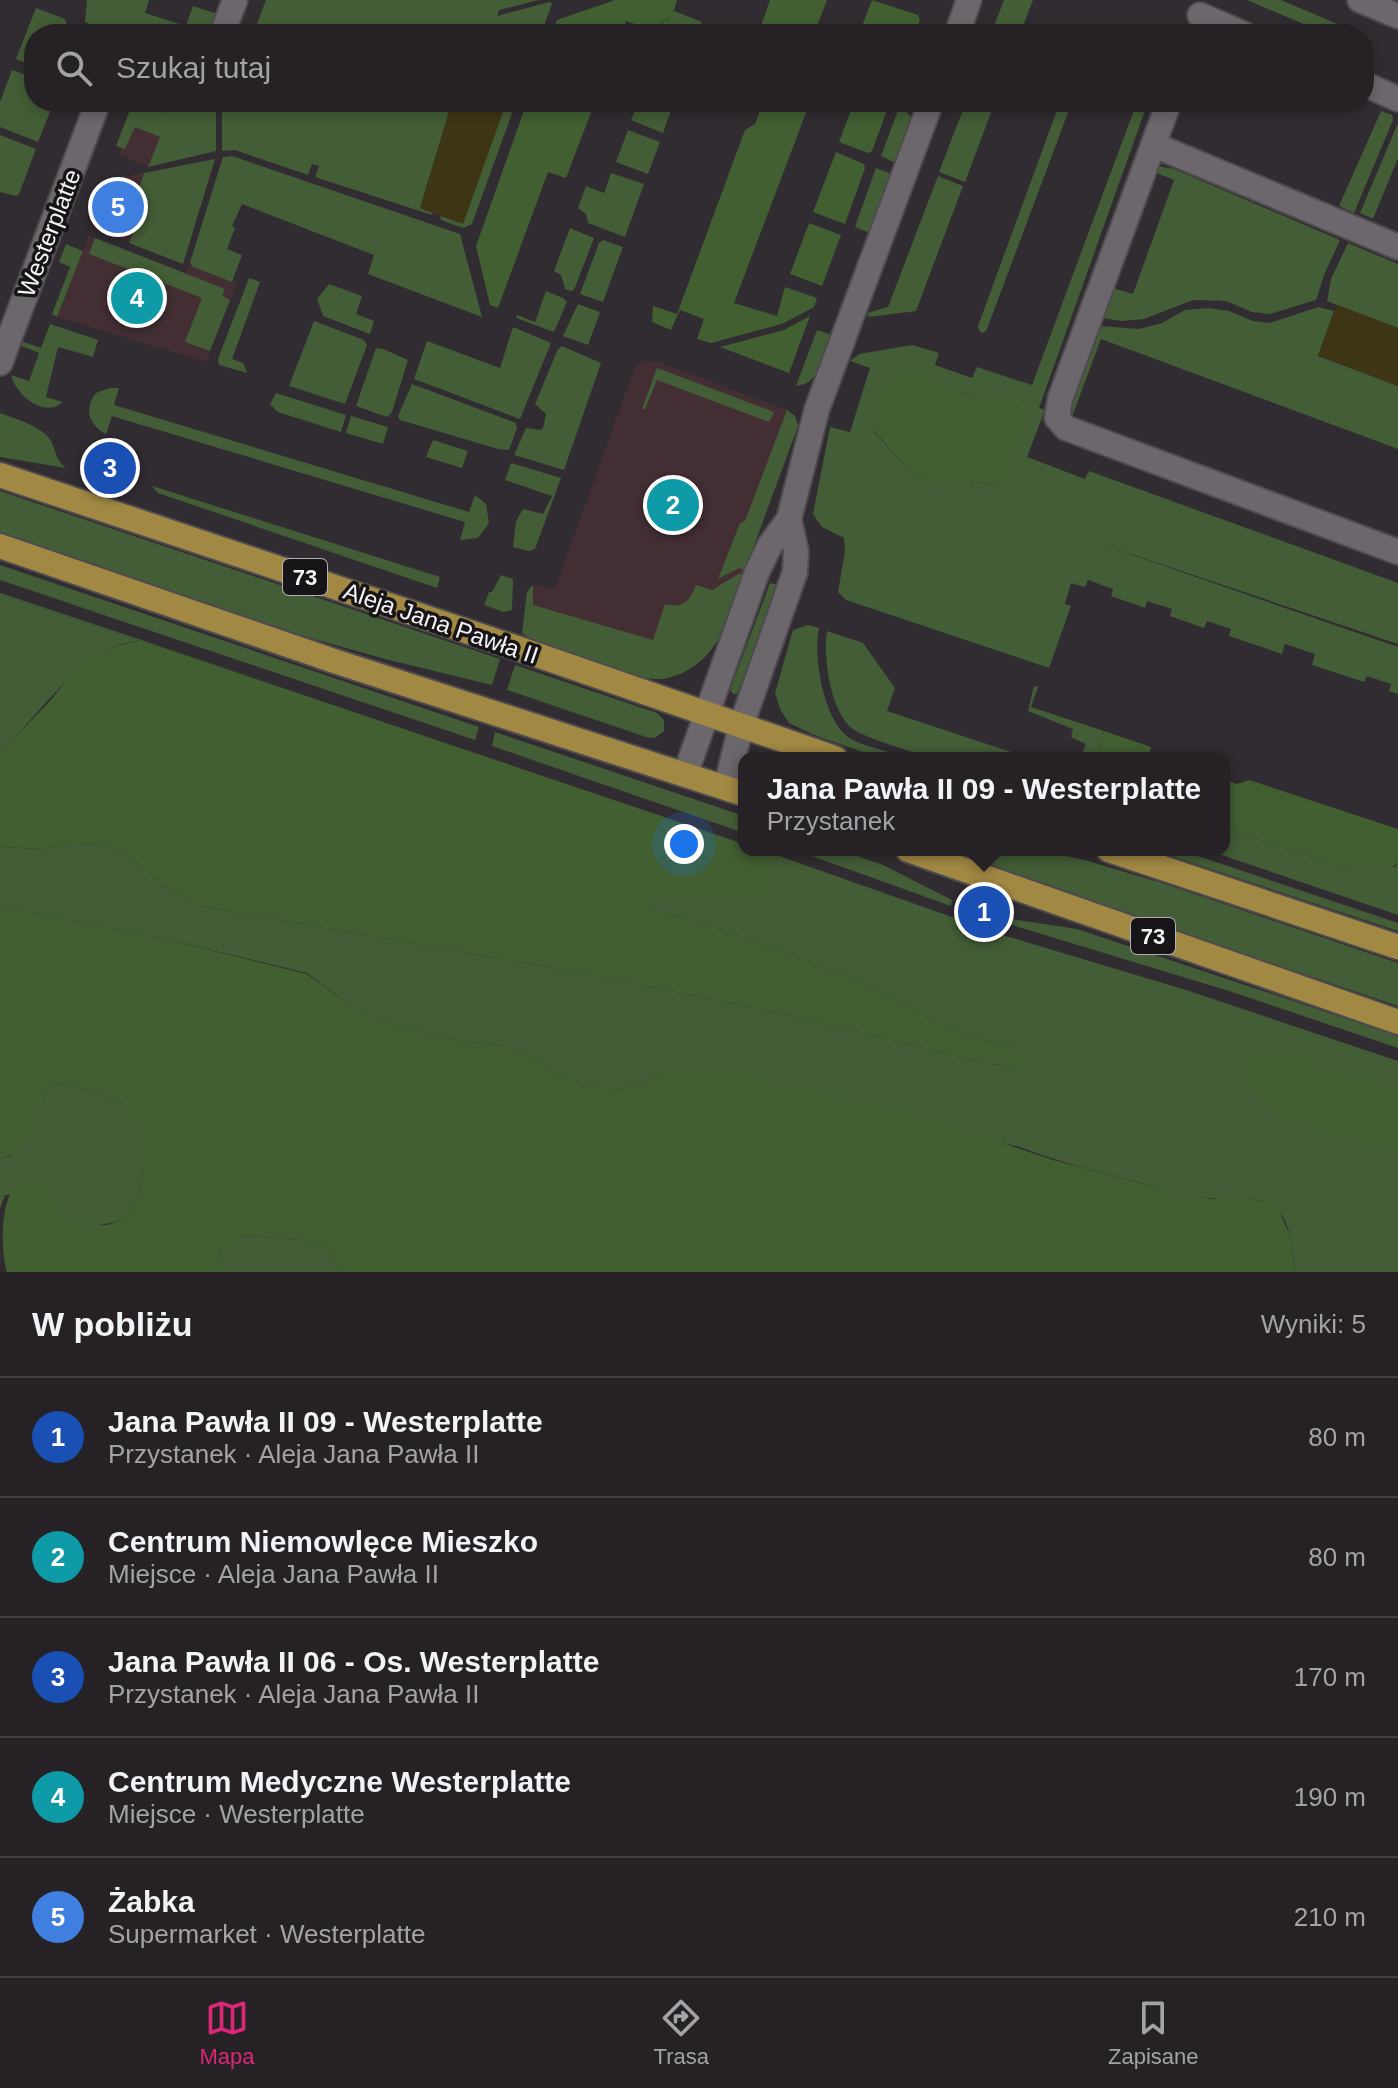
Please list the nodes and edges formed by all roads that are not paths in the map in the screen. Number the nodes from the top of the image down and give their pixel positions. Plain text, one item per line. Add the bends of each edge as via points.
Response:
1 (235, 0) edge
2 (969, 0) edge
3 (1360, 0) edge
4 (1199, 16) edge
5 (1398, 16) edge
6 (226, 24) edge
7 (961, 24) edge
8 (1219, 24) edge
9 (1374, 88) edge
10 (1398, 99) edge
11 (94, 112) edge
12 (927, 112) edge
13 (1166, 112) edge
14 (1154, 145) junction
15 (1398, 247) edge
16 (0, 363) edge
17 (0, 475) edge
18 (789, 519) junction
19 (0, 546) edge
20 (1398, 552) edge
21 (706, 715) junction
22 (741, 726) junction
23 (739, 752) edge
24 (817, 752) edge
25 (738, 758) edge
26 (685, 775) junction
27 (735, 790) edge
28 (925, 856) edge
29 (1127, 856) edge
30 (1398, 947) edge
31 (1398, 1022) edge

1 - 6 street
2 - 7 street
3 - 5 street
4 - 8 street
9 - 10 street
11 - 16 street, Westerplatte
12 - 18 street via 817,409
13 - 14 street
14 - 15 street
14 - 20 street via 1057,418 1066,428
17 - 21 main road, Aleja Jana Pawła II / 73
18 - 21 street via 763,558
18 - 22 street via 795,572
19 - 26 main road
21 - 22 main road, Aleja Jana Pawła II / 73
21 - 26 street
22 - 23 street
22 - 24 main road, Aleja Jana Pawła II / 73
25 - 27 street
26 - 27 main road
28 - 31 main road, 73
29 - 30 main road

